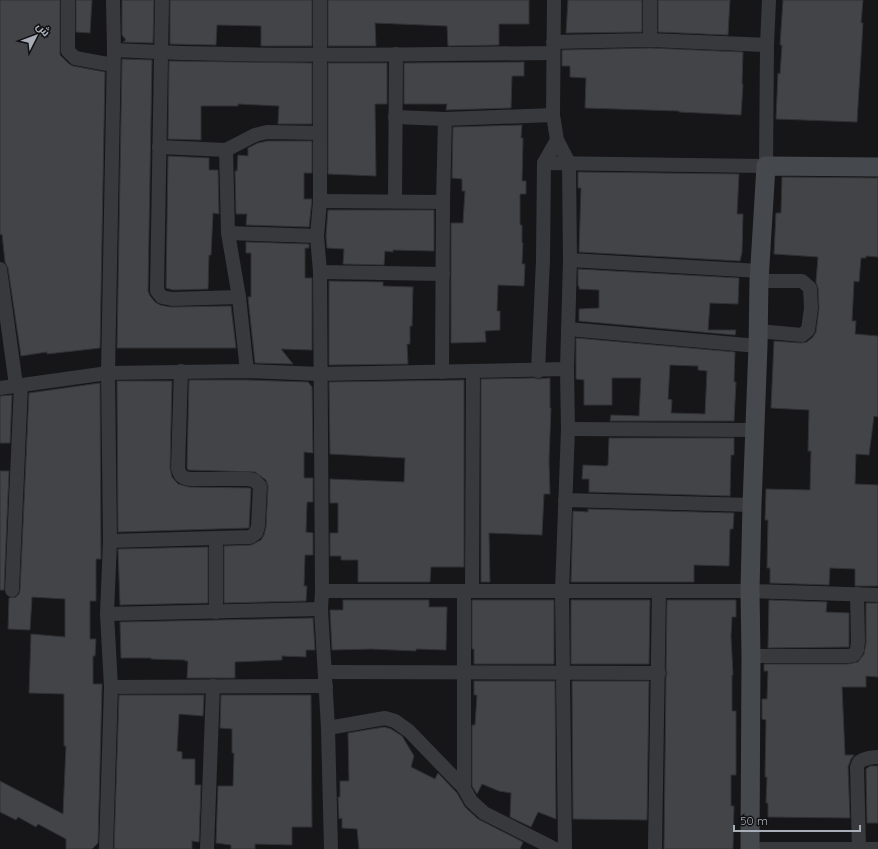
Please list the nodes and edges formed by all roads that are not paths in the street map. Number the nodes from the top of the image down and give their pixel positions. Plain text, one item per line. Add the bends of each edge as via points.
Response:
1 (68, 0) edge
2 (113, 0) edge
3 (162, 0) edge
4 (320, 0) edge
5 (554, 0) edge
6 (650, 0) edge
7 (769, 0) edge
8 (650, 40) junction
9 (767, 45) junction
10 (553, 47) junction
11 (114, 50) junction
12 (161, 52) junction
13 (396, 54) junction
14 (319, 55) junction
15 (113, 65) junction
16 (553, 115) junction
17 (395, 117) junction
18 (445, 119) junction
19 (320, 133) junction
20 (557, 140) junction
21 (159, 147) junction
22 (226, 150) junction
23 (569, 162) junction
24 (544, 163) junction
25 (766, 166) junction
26 (878, 167) edge
27 (320, 200) junction
28 (395, 201) junction
29 (443, 202) junction
30 (228, 233) junction
31 (317, 236) junction
32 (570, 260) junction
33 (0, 269) edge
34 (320, 272) junction
35 (443, 274) junction
36 (760, 276) junction
37 (239, 297) junction
38 (568, 329) junction
39 (758, 339) junction
40 (567, 369) junction
41 (181, 371) junction
42 (247, 371) junction
43 (538, 371) junction
44 (442, 372) junction
45 (473, 372) junction
46 (108, 373) junction
47 (320, 374) junction
48 (18, 385) junction
49 (0, 388) edge
50 (568, 429) junction
51 (755, 430) junction
52 (565, 500) junction
53 (752, 505) junction
54 (216, 539) junction
55 (110, 541) junction
56 (12, 590) dead end
57 (322, 591) junction
58 (468, 591) junction
59 (562, 591) junction
60 (659, 591) junction
61 (750, 591) junction
62 (857, 594) junction
63 (878, 595) edge
64 (321, 609) junction
65 (216, 612) junction
66 (107, 614) junction
67 (751, 656) junction
68 (325, 672) junction
69 (464, 672) junction
70 (564, 673) junction
71 (659, 673) junction
72 (213, 686) junction
73 (326, 686) junction
74 (111, 687) junction
75 (328, 728) junction
76 (878, 757) edge
77 (464, 788) junction
78 (859, 848) edge
79 (878, 848) edge
80 (106, 849) edge
81 (207, 849) edge
82 (331, 849) edge
83 (555, 849) edge
84 (565, 849) edge
85 (655, 849) edge
86 (750, 849) edge
87 (755, 849) edge
88 (771, 849) edge

1 - 15 street via 68,51 75,58
2 - 11 street
3 - 12 street
4 - 14 street
5 - 10 street
6 - 8 street
7 - 9 street
8 - 9 street
8 - 10 street
9 - 25 street
10 - 13 street
10 - 16 street
11 - 12 street
11 - 15 street
12 - 14 street
12 - 21 street
13 - 14 street
13 - 17 street
14 - 19 street
15 - 46 street
16 - 18 street
16 - 20 street
17 - 18 street
17 - 28 street
18 - 29 street
19 - 22 street via 267,132 255,135
19 - 27 street
20 - 23 street
20 - 24 street
21 - 22 street
21 - 37 street via 157,291 162,297 172,299
22 - 30 street
23 - 24 street
23 - 25 street
23 - 32 street
24 - 43 street
25 - 26 street
25 - 36 street
27 - 28 street
27 - 31 street
28 - 29 street
29 - 35 street
30 - 31 street
30 - 37 street
31 - 34 street
32 - 36 street
32 - 38 street
33 - 48 street
34 - 35 street
34 - 47 street
35 - 44 street
36 - 39 street
36 - 39 street via 802,281 810,288 811,308 808,330 802,335
37 - 42 street
38 - 39 street
38 - 40 street
39 - 51 street
40 - 43 street
40 - 50 street
41 - 42 street
41 - 46 street
41 - 54 street via 178,468 180,475 190,480 248,479 254,480 260,486 258,526 254,535
42 - 47 street
43 - 45 street
44 - 45 street
44 - 47 street
45 - 58 street
46 - 48 street
46 - 55 street
47 - 57 street
48 - 49 street
48 - 56 street
50 - 51 street
50 - 52 street
51 - 53 street
52 - 53 street
52 - 59 street
53 - 61 street
54 - 55 street
54 - 65 street
55 - 66 street
57 - 58 street
57 - 64 street
58 - 59 street
58 - 69 street
59 - 60 street
59 - 70 street
60 - 61 street
60 - 71 street
61 - 62 street
61 - 67 street
62 - 63 street
62 - 67 street via 858,642 854,655
64 - 65 street
64 - 68 street
65 - 66 street
66 - 74 street
67 - 86 street
68 - 69 street
68 - 73 street
69 - 70 street
69 - 77 street
70 - 71 street
70 - 84 street
71 - 85 street
72 - 73 street
72 - 74 street
72 - 81 street
73 - 75 street
74 - 80 street
75 - 77 street via 385,718 395,721 409,730
75 - 82 street
76 - 78 street via 862,760 857,767
77 - 83 street via 471,801 484,813
78 - 79 street
78 - 88 street
87 - 88 street

